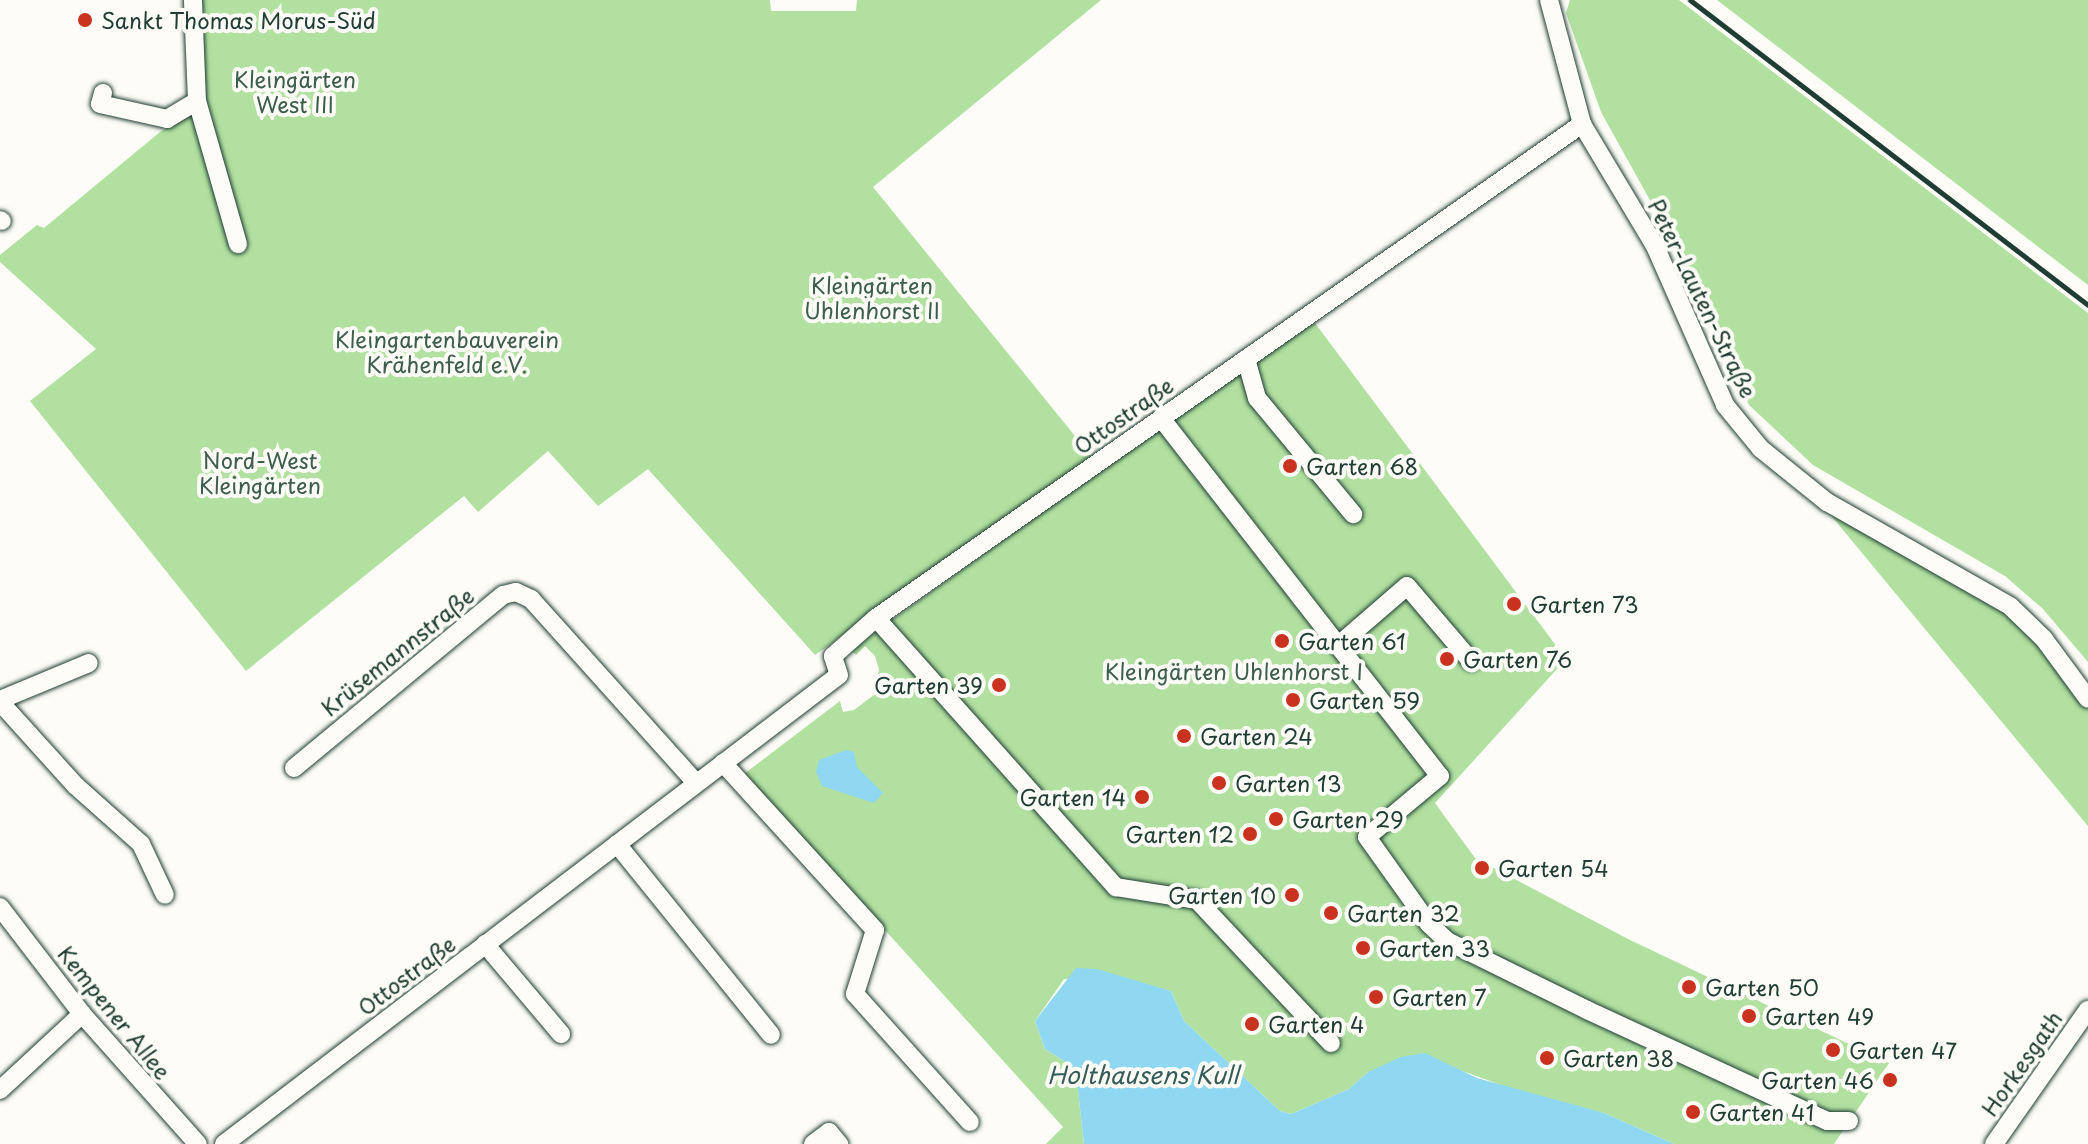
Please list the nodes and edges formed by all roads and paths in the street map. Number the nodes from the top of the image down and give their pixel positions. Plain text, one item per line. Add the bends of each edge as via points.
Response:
1 (193, 0) edge
2 (1549, 0) edge
3 (103, 93) dead end
4 (197, 101) junction
5 (1582, 124) junction
6 (238, 244) dead end
7 (1246, 359) junction
8 (1161, 418) junction
9 (1353, 514) dead end
10 (876, 618) junction
11 (1341, 643) junction
12 (1471, 661) dead end
13 (89, 663) dead end
14 (2088, 699) edge
15 (0, 701) edge
16 (723, 763) junction
17 (294, 768) dead end
18 (696, 783) junction
19 (617, 844) junction
20 (165, 895) dead end
21 (0, 907) edge
22 (485, 944) junction
23 (2088, 1010) edge
24 (82, 1014) junction
25 (561, 1034) dead end
26 (771, 1035) dead end
27 (1331, 1043) dead end
28 (0, 1090) edge
29 (1849, 1121) dead end
30 (970, 1122) dead end
31 (834, 1138) edge
32 (198, 1144) edge
33 (224, 1144) edge
34 (813, 1144) edge
35 (1994, 1144) edge

1 - 4 street
2 - 5 street, Peter-Lauten-Straße
3 - 4 street via 100,104 167,119
4 - 6 street
5 - 7 street, Ottostraße
5 - 14 street, Peter-Lauten-Straße via 1655,246 1725,405 1761,449 1827,502 2010,606 2044,639
7 - 8 street, Ottostraße
7 - 9 street via 1257,398
8 - 10 street, Ottostraße
8 - 11 street
10 - 16 street, Ottostraße via 833,656 839,675
10 - 27 street via 1116,887 1197,900
11 - 12 street via 1407,586
11 - 29 street via 1440,776 1367,837 1447,941 1827,1121
13 - 15 street
15 - 20 street via 76,786 141,844
16 - 18 street, Ottostraße
16 - 30 street via 875,930 855,994
17 - 18 street, Krüsemannstraße via 503,595 516,592 531,599
18 - 19 street, Ottostraße
19 - 22 street, Ottostraße
19 - 26 street
21 - 24 street, Kempener Allee
22 - 25 street
22 - 33 street, Ottostraße
23 - 35 street, Horkesgath
24 - 28 street
24 - 32 street, Kempener Allee
31 - 34 street

